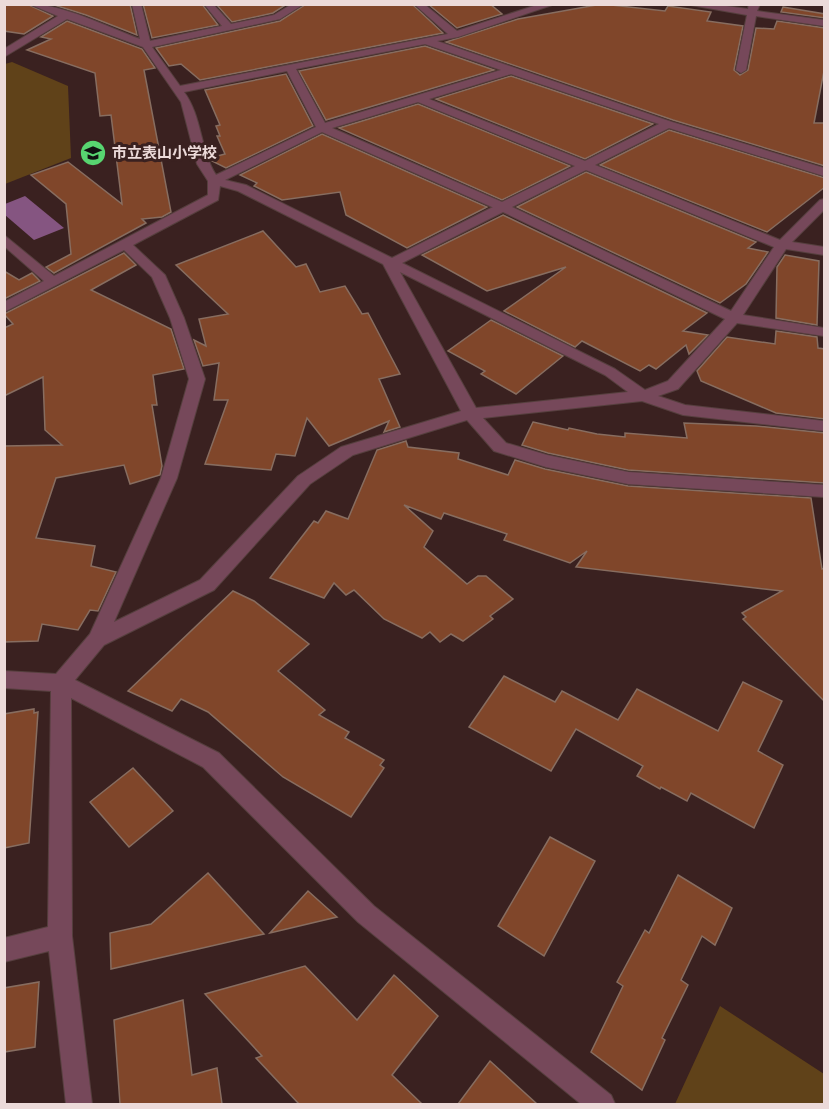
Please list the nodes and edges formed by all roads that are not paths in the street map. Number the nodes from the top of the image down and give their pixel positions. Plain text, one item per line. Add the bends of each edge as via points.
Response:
1 (33, 4) edge
2 (136, 4) edge
3 (208, 4) edge
4 (300, 4) edge
5 (418, 4) edge
6 (689, 4) edge
7 (549, 5) edge
8 (754, 9) edge
9 (67, 15) junction
10 (825, 23) edge
11 (230, 29) junction
12 (454, 35) junction
13 (426, 41) junction
14 (146, 45) junction
15 (4, 54) edge
16 (290, 67) junction
17 (512, 70) junction
18 (741, 70) dead end
19 (177, 90) junction
20 (420, 99) junction
21 (668, 124) junction
22 (322, 128) junction
23 (587, 164) junction
24 (825, 172) edge
25 (214, 181) junction
26 (825, 203) edge
27 (502, 207) junction
28 (4, 239) edge
29 (126, 245) junction
30 (782, 245) junction
31 (825, 251) edge
32 (389, 264) junction
33 (53, 282) junction
34 (4, 308) edge
35 (734, 318) junction
36 (825, 332) edge
37 (643, 396) junction
38 (471, 414) junction
39 (825, 426) edge
40 (825, 491) edge
41 (97, 639) junction
42 (4, 679) edge
43 (61, 683) junction
44 (60, 936) junction
45 (4, 950) edge
46 (80, 1104) edge
47 (603, 1104) edge

1 - 9 street
2 - 14 street
3 - 11 street
4 - 11 street via 278,17
5 - 12 street
6 - 8 street
7 - 12 street
8 - 10 street
8 - 18 street
9 - 14 street
9 - 15 street
11 - 14 street
12 - 13 street
13 - 16 street
13 - 17 street
14 - 19 street
16 - 19 street
16 - 22 street
17 - 20 street
17 - 21 street
19 - 25 street via 186,102 203,164
20 - 22 street
20 - 23 street
21 - 23 street
21 - 24 street
22 - 25 street
22 - 27 street
23 - 27 street
23 - 30 street
25 - 29 street via 214,197
25 - 32 street via 242,188
26 - 30 street
27 - 32 street
27 - 35 street
28 - 33 street
29 - 33 street
29 - 41 street via 158,275 177,318 196,379 169,478
30 - 31 street
30 - 35 street
32 - 37 street via 610,372
32 - 38 street
33 - 34 street
35 - 36 street
35 - 37 street via 673,385
37 - 38 street
37 - 39 street via 683,410
38 - 40 street via 500,447 546,461 628,478
38 - 41 street via 347,451 304,480 207,585
41 - 43 street
42 - 43 street
43 - 44 street
43 - 47 street via 211,760 366,914
44 - 45 street
44 - 46 street

